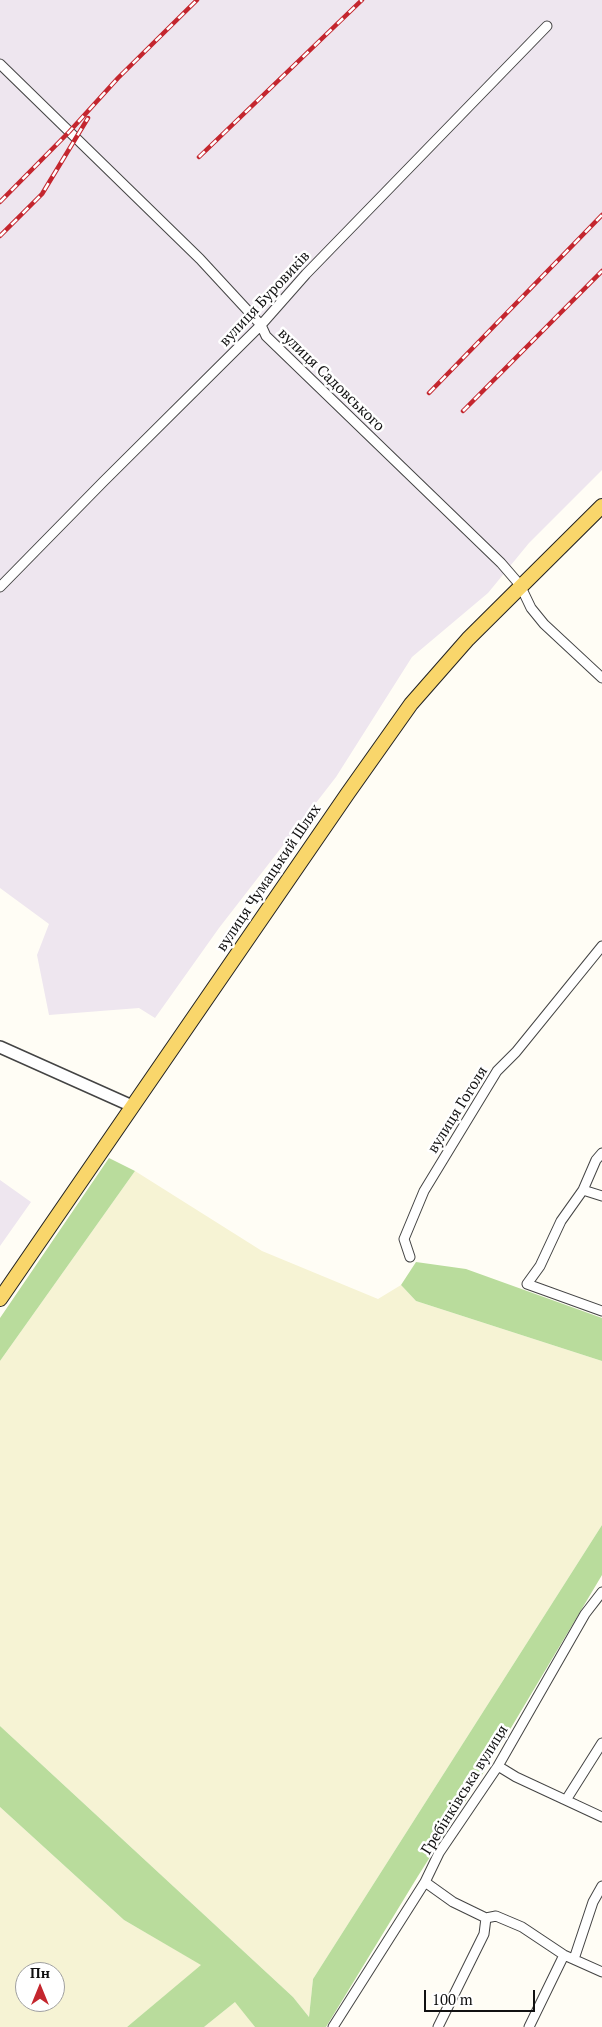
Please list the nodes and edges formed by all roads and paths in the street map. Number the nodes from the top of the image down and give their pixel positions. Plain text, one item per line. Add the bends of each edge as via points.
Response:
1 (547, 26) dead end
2 (0, 64) edge
3 (261, 325) junction
4 (602, 506) edge
5 (520, 585) junction
6 (0, 587) edge
7 (602, 678) edge
8 (602, 946) edge
9 (0, 1047) edge
10 (132, 1106) junction
11 (602, 1153) edge
12 (583, 1190) junction
13 (602, 1196) edge
14 (410, 1257) dead end
15 (0, 1299) edge
16 (602, 1311) edge
17 (602, 1592) edge
18 (602, 1743) edge
19 (498, 1766) junction
20 (566, 1800) junction
21 (602, 1817) edge
22 (425, 1882) junction
23 (602, 1886) edge
24 (486, 1918) junction
25 (564, 1955) junction
26 (574, 1959) junction
27 (602, 1972) edge
28 (333, 2027) edge
29 (438, 2027) edge
30 (530, 2027) edge

1 - 3 street, вулиця Буровиків via 306,274
2 - 3 street, вулиця Садовського via 200,259
3 - 5 street, вулиця Садовського via 266,336
3 - 6 street, вулиця Буровиків
4 - 5 main road, вулиця Чумацький Шлях
5 - 7 street, вулиця Садовського via 531,608 544,624
5 - 10 main road, вулиця Чумацький Шлях via 411,704
8 - 14 street, вулиця Гоголя via 497,1071 424,1191 404,1239
9 - 10 street
10 - 15 main road, вулиця Чумацький Шлях
11 - 12 street
12 - 13 street
12 - 16 street via 561,1221 540,1266 527,1284
17 - 19 street, Гребінківська вулиця via 585,1614
18 - 20 street
19 - 20 street via 516,1778
19 - 22 street, Гребінківська вулиця via 438,1853
20 - 21 street
22 - 24 street via 453,1902
22 - 28 street, Гребінківська вулиця
23 - 26 street via 593,1902
24 - 25 street via 496,1916 522,1927
24 - 29 street via 484,1934
25 - 26 street
25 - 30 street
26 - 27 street

